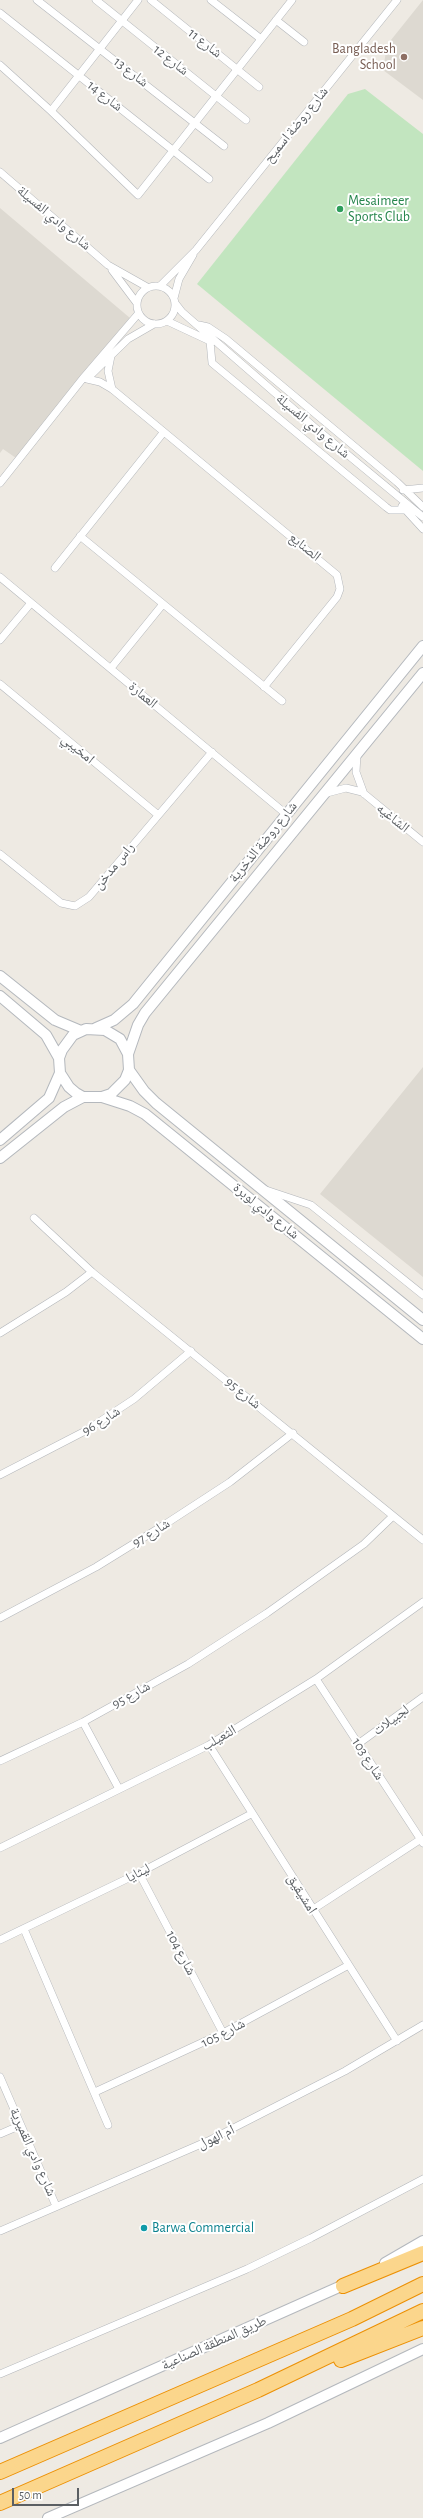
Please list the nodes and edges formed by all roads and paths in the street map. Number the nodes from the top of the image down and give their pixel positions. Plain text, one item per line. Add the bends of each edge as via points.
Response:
1 (37, 0) edge
2 (96, 0) edge
3 (138, 0) edge
4 (151, 0) edge
5 (212, 0) edge
6 (397, 0) edge
7 (289, 1) edge
8 (0, 13) edge
9 (122, 20) junction
10 (276, 20) junction
11 (261, 39) junction
12 (304, 42) dead end
13 (100, 48) junction
14 (0, 65) edge
15 (237, 68) junction
16 (79, 75) junction
17 (259, 87) dead end
18 (216, 95) junction
19 (51, 111) junction
20 (246, 120) dead end
21 (196, 123) junction
22 (224, 146) dead end
23 (174, 149) junction
24 (0, 172) edge
25 (209, 179) dead end
26 (196, 250) junction
27 (108, 265) junction
28 (160, 286) junction
29 (147, 287) junction
30 (175, 300) junction
31 (136, 302) junction
32 (138, 314) junction
33 (167, 321) junction
34 (154, 324) junction
35 (195, 324) junction
36 (210, 341) junction
37 (112, 353) junction
38 (231, 355) junction
39 (87, 379) junction
40 (112, 389) junction
41 (72, 393) junction
42 (163, 433) junction
43 (0, 483) edge
44 (423, 488) edge
45 (403, 490) junction
46 (396, 496) junction
47 (423, 507) edge
48 (404, 510) junction
49 (423, 517) edge
50 (423, 529) edge
51 (80, 536) junction
52 (55, 568) dead end
53 (0, 577) edge
54 (31, 603) junction
55 (163, 604) junction
56 (0, 640) edge
57 (423, 646) edge
58 (111, 668) junction
59 (423, 673) edge
60 (0, 684) edge
61 (264, 686) junction
62 (282, 701) dead end
63 (212, 752) junction
64 (357, 753) junction
65 (324, 794) junction
66 (364, 794) junction
67 (157, 814) junction
68 (286, 814) junction
69 (423, 842) edge
70 (0, 854) edge
71 (0, 976) edge
72 (0, 996) edge
73 (96, 1028) junction
74 (80, 1031) junction
75 (128, 1054) junction
76 (59, 1058) junction
77 (129, 1070) junction
78 (60, 1073) junction
79 (83, 1096) junction
80 (102, 1097) junction
81 (0, 1140) edge
82 (0, 1158) edge
83 (258, 1188) junction
84 (34, 1218) dead end
85 (92, 1272) junction
86 (423, 1295) edge
87 (423, 1320) edge
88 (0, 1333) edge
89 (423, 1339) edge
90 (191, 1350) junction
91 (293, 1433) junction
92 (0, 1475) edge
93 (393, 1516) junction
94 (423, 1540) edge
95 (423, 1602) edge
96 (0, 1618) edge
97 (316, 1679) junction
98 (423, 1697) edge
99 (83, 1722) junction
100 (358, 1744) junction
101 (209, 1745) junction
102 (0, 1761) edge
103 (119, 1789) junction
104 (251, 1814) junction
105 (422, 1841) edge
106 (0, 1848) edge
107 (139, 1873) junction
108 (312, 1910) junction
109 (24, 1929) junction
110 (0, 1940) edge
111 (347, 1966) junction
112 (423, 2025) edge
113 (223, 2033) junction
114 (397, 2041) junction
115 (0, 2076) edge
116 (95, 2092) junction
117 (21, 2125) junction
118 (108, 2125) dead end
119 (0, 2134) edge
120 (423, 2179) edge
121 (56, 2206) junction
122 (0, 2231) edge
123 (423, 2241) edge
124 (423, 2252) edge
125 (423, 2284) edge
126 (343, 2286) junction
127 (423, 2311) edge
128 (423, 2328) edge
129 (423, 2349) edge
130 (0, 2374) edge
131 (258, 2390) junction
132 (0, 2438) edge
133 (0, 2472) edge
134 (86, 2501) junction
135 (0, 2503) edge
136 (48, 2518) edge
137 (66, 2518) edge

1 - 13 street, شارع 13
2 - 9 street, شارع 12
3 - 9 street
4 - 15 street, شارع 11
5 - 11 street
6 - 26 street, شارع روضة اسميح
7 - 10 street
8 - 16 street, شارع 14
9 - 13 street
9 - 18 street, شارع 12
10 - 11 street
10 - 12 street
11 - 15 street
13 - 16 street
13 - 21 street, شارع 13
14 - 19 street
15 - 17 street, شارع 11
15 - 18 street
16 - 19 street
16 - 23 street, شارع 14
18 - 20 street, شارع 12
18 - 21 street
19 - 23 street via 138,195
21 - 22 street, شارع 13
21 - 23 street
23 - 25 street, شارع 14
24 - 27 street, شارع وادي الفسيلة
26 - 28 street, شارع روضة اسميح
26 - 30 street, شارع روضة اسميح via 179,279
27 - 29 street, شارع وادي الفسيلة
27 - 31 street, شارع وادي الفسيلة
28 - 29 street
28 - 30 street via 166,288
29 - 31 street
30 - 33 street via 173,313
30 - 35 street, شارع وادي الفسيلة
31 - 32 street
32 - 34 street via 148,323
32 - 41 street
33 - 34 street
33 - 36 street, شارع وادي الفسيلة
34 - 37 street via 136,333
35 - 38 street, شارع وادي الفسيلة
35 - 45 street via 208,327 226,340 397,482
36 - 38 street, شارع وادي الفسيلة
36 - 48 street via 212,363 386,507 390,510
37 - 39 street
37 - 40 street via 108,371
38 - 46 street, شارع وادي الفسيلة
39 - 40 street, الصنايع via 100,382
39 - 41 street
40 - 42 street, الصنايع
41 - 43 street
42 - 51 street
42 - 61 street, الصنايع via 331,568 340,581 337,596
44 - 45 street
45 - 47 street
46 - 48 street, شارع وادي الفسيلة
46 - 49 street, شارع وادي الفسيلة
48 - 50 street, شارع وادي الفسيلة
51 - 52 street
51 - 55 street
53 - 54 street, العمارة
54 - 56 street
54 - 58 street, العمارة
55 - 58 street
55 - 61 street
57 - 68 street, شارع روضة الذخرية
58 - 63 street, العمارة
59 - 64 street, شارع روضة الذخرية
60 - 67 street, امخيبي
61 - 62 street
63 - 67 street, راس مدخن
63 - 68 street, العمارة
64 - 65 street, شارع روضة الذخرية
64 - 66 street, الشاغيه via 356,772
65 - 66 street, الشاغيه via 346,788
65 - 75 street, شارع روضة الذخرية via 145,1013
66 - 69 street, الشاغيه
67 - 70 street, راس مدخن via 89,897 75,906 61,904
68 - 73 street, شارع روضة الذخرية via 133,1004 114,1020
71 - 74 street via 55,1020
72 - 76 street via 46,1035
73 - 74 street
73 - 75 street via 113,1033 125,1046
74 - 76 street via 66,1042
75 - 77 street
76 - 78 street
77 - 80 street via 119,1088
77 - 83 street, شارع وادي لوبرة via 144,1092 156,1103
78 - 79 street via 69,1088
78 - 81 street via 49,1098
79 - 80 street
79 - 82 street
80 - 89 street, شارع وادي لوبرة via 146,1114
83 - 86 street via 312,1205
83 - 87 street, شارع وادي لوبرة
84 - 85 street, شارع 95
85 - 88 street via 66,1292
85 - 90 street, شارع 95
90 - 91 street, شارع 95
90 - 92 street, شارع 96 via 178,1364 122,1407 80,1434
91 - 93 street, شارع 95
91 - 96 street, شارع 97 via 230,1482 164,1525 96,1567
93 - 94 street, شارع 95
93 - 99 street, شارع 95 via 364,1544 267,1613 188,1664
95 - 97 street, الثعيلب
97 - 100 street, شارع 103
97 - 101 street, الثعيلب
98 - 100 street, لجبيلات
99 - 102 street, شارع 95
99 - 103 street
100 - 105 street, شارع 103
101 - 103 street, الثعيلب
101 - 104 street, امشيقيق
103 - 106 street, الثعيلب
104 - 107 street, ليثايا
104 - 108 street, امشيقيق
105 - 108 street, شارع 103
107 - 109 street, ليثايا
107 - 113 street, شارع 104
108 - 111 street, امشيقيق
109 - 110 street, ليثايا
109 - 116 street
111 - 113 street, شارع 105
111 - 114 street, امشيقيق
112 - 114 street, أم الهول
113 - 116 street, شارع 105
114 - 121 street, أم الهول via 294,2098 208,2141
115 - 117 street, شارع وادي القميرية
116 - 118 street
117 - 119 street
117 - 121 street, شارع وادي القميرية
120 - 130 street via 247,2269
121 - 122 street, أم الهول
123 - 126 street, طريق المنطقة الصناعية
124 - 126 highway
125 - 133 highway via 352,2319
126 - 132 street, طريق المنطقة الصناعية
127 - 131 highway
128 - 131 highway
129 - 134 street via 268,2423
131 - 135 highway
134 - 136 street
134 - 137 street

